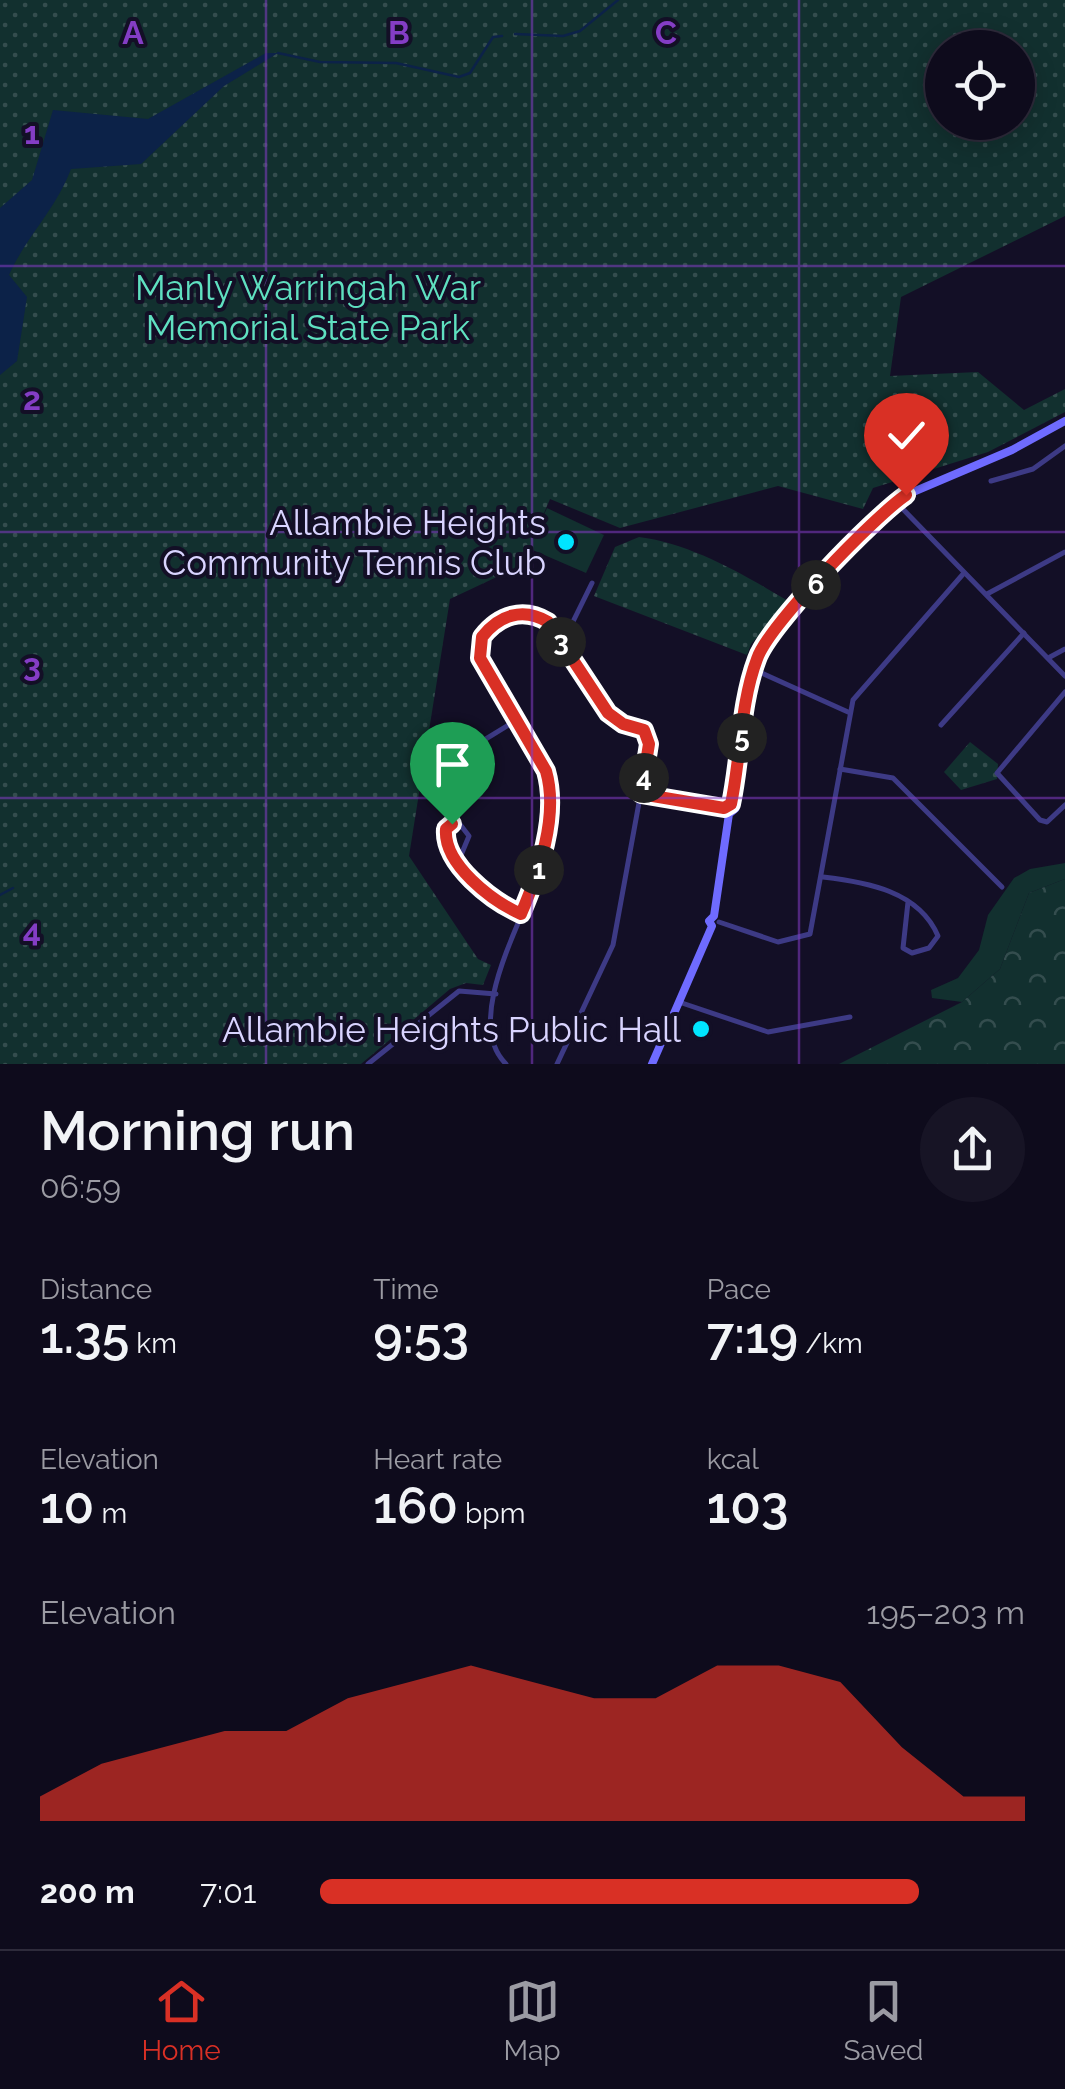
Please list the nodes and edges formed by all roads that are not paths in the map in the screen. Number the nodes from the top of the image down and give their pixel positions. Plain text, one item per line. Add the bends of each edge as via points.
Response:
1 (1065, 421) edge
2 (1065, 446) edge
3 (991, 481) dead end
4 (896, 502) junction
5 (1065, 552) edge
6 (964, 573) junction
7 (592, 583) dead end
8 (987, 594) junction
9 (1024, 633) junction
10 (562, 644) junction
11 (1065, 649) edge
12 (1050, 658) junction
13 (754, 670) junction
14 (1065, 676) edge
15 (1065, 692) edge
16 (848, 712) junction
17 (515, 721) junction
18 (940, 725) dead end
19 (471, 748) dead end
20 (840, 769) junction
21 (641, 794) junction
22 (1065, 805) edge
23 (728, 809) junction
24 (459, 860) junction
25 (822, 877) junction
26 (1002, 887) dead end
27 (908, 902) junction
28 (521, 914) junction
29 (715, 922) junction
30 (496, 994) junction
31 (679, 1002) junction
32 (850, 1017) dead end
33 (368, 1064) edge
34 (506, 1064) edge
35 (556, 1064) edge
36 (652, 1064) edge

1 - 4 main road
2 - 3 street via 1033,469
4 - 6 street
4 - 13 main road via 775,632
5 - 8 street
6 - 8 street
6 - 16 street
7 - 10 street
8 - 9 street
9 - 12 street
9 - 18 street
10 - 17 street via 548,622 533,615 510,615 482,637 484,670
10 - 21 street via 608,713 649,738
11 - 12 street
12 - 14 street
13 - 16 street
13 - 23 main road
15 - 22 street via 996,774 1040,820 1047,822
16 - 20 street
17 - 19 street
17 - 28 street via 551,786 539,870
20 - 25 street
20 - 26 street via 893,778
21 - 23 street
21 - 35 street via 613,946
23 - 29 main road
24 - 24 street via 445,835 458,823 469,836
24 - 28 street via 486,896
25 - 27 street via 888,888
25 - 29 street via 810,934 778,942
27 - 27 street via 903,948 912,953 929,948 938,936
28 - 30 street
29 - 31 main road
30 - 33 street via 458,991
30 - 34 street via 489,1023 493,1052
31 - 32 street via 768,1032
31 - 36 main road

